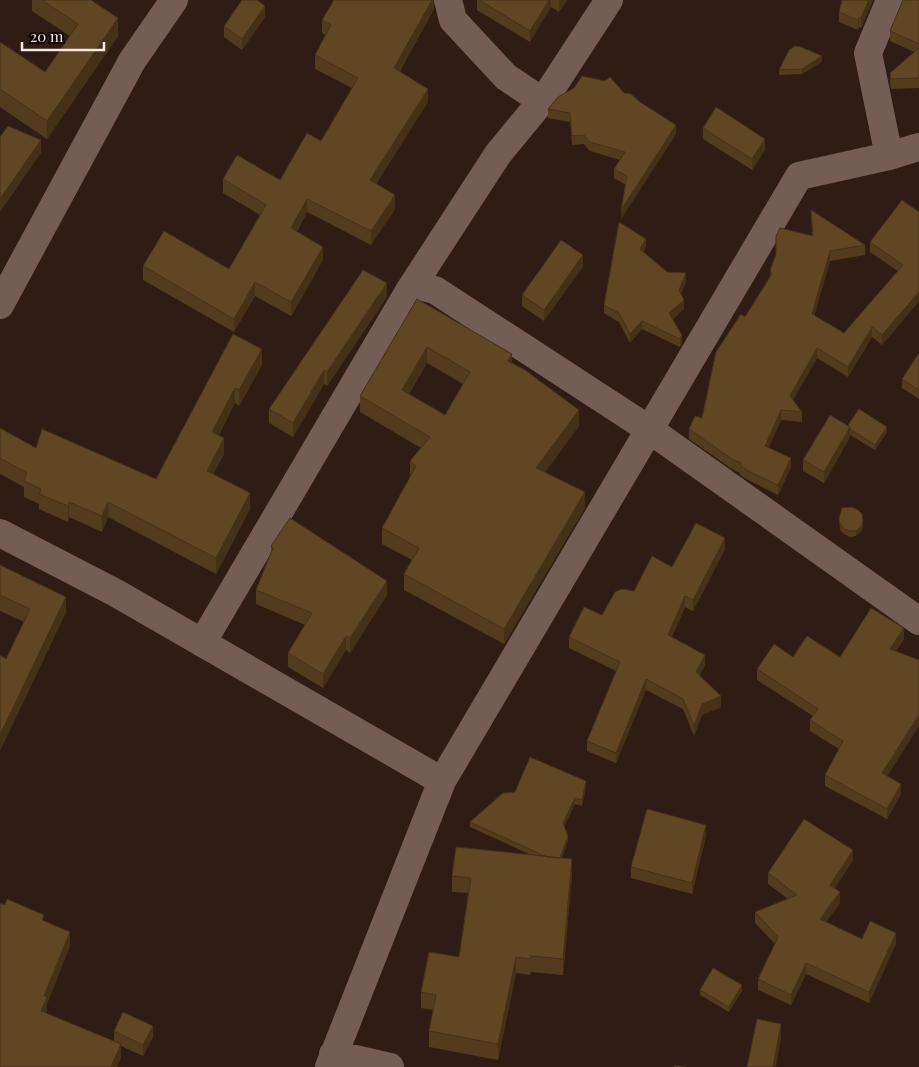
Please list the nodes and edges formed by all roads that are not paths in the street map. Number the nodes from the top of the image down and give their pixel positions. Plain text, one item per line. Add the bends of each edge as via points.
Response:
1 (174, 0) edge
2 (448, 0) edge
3 (609, 0) edge
4 (890, 0) edge
5 (542, 101) junction
6 (919, 147) edge
7 (889, 156) junction
8 (409, 291) junction
9 (0, 305) edge
10 (650, 430) junction
11 (0, 533) edge
12 (919, 621) edge
13 (202, 643) junction
14 (442, 781) junction
15 (331, 1060) edge
16 (390, 1067) edge

1 - 9 street via 132,61
2 - 5 street via 453,20 506,77
3 - 5 street
4 - 7 street via 868,53
5 - 8 street via 498,154
6 - 7 street
7 - 10 street via 799,176
8 - 10 street via 419,286 435,290
8 - 13 street
10 - 12 street
10 - 14 street
11 - 13 street via 116,593
13 - 14 street
14 - 15 street
15 - 16 street

